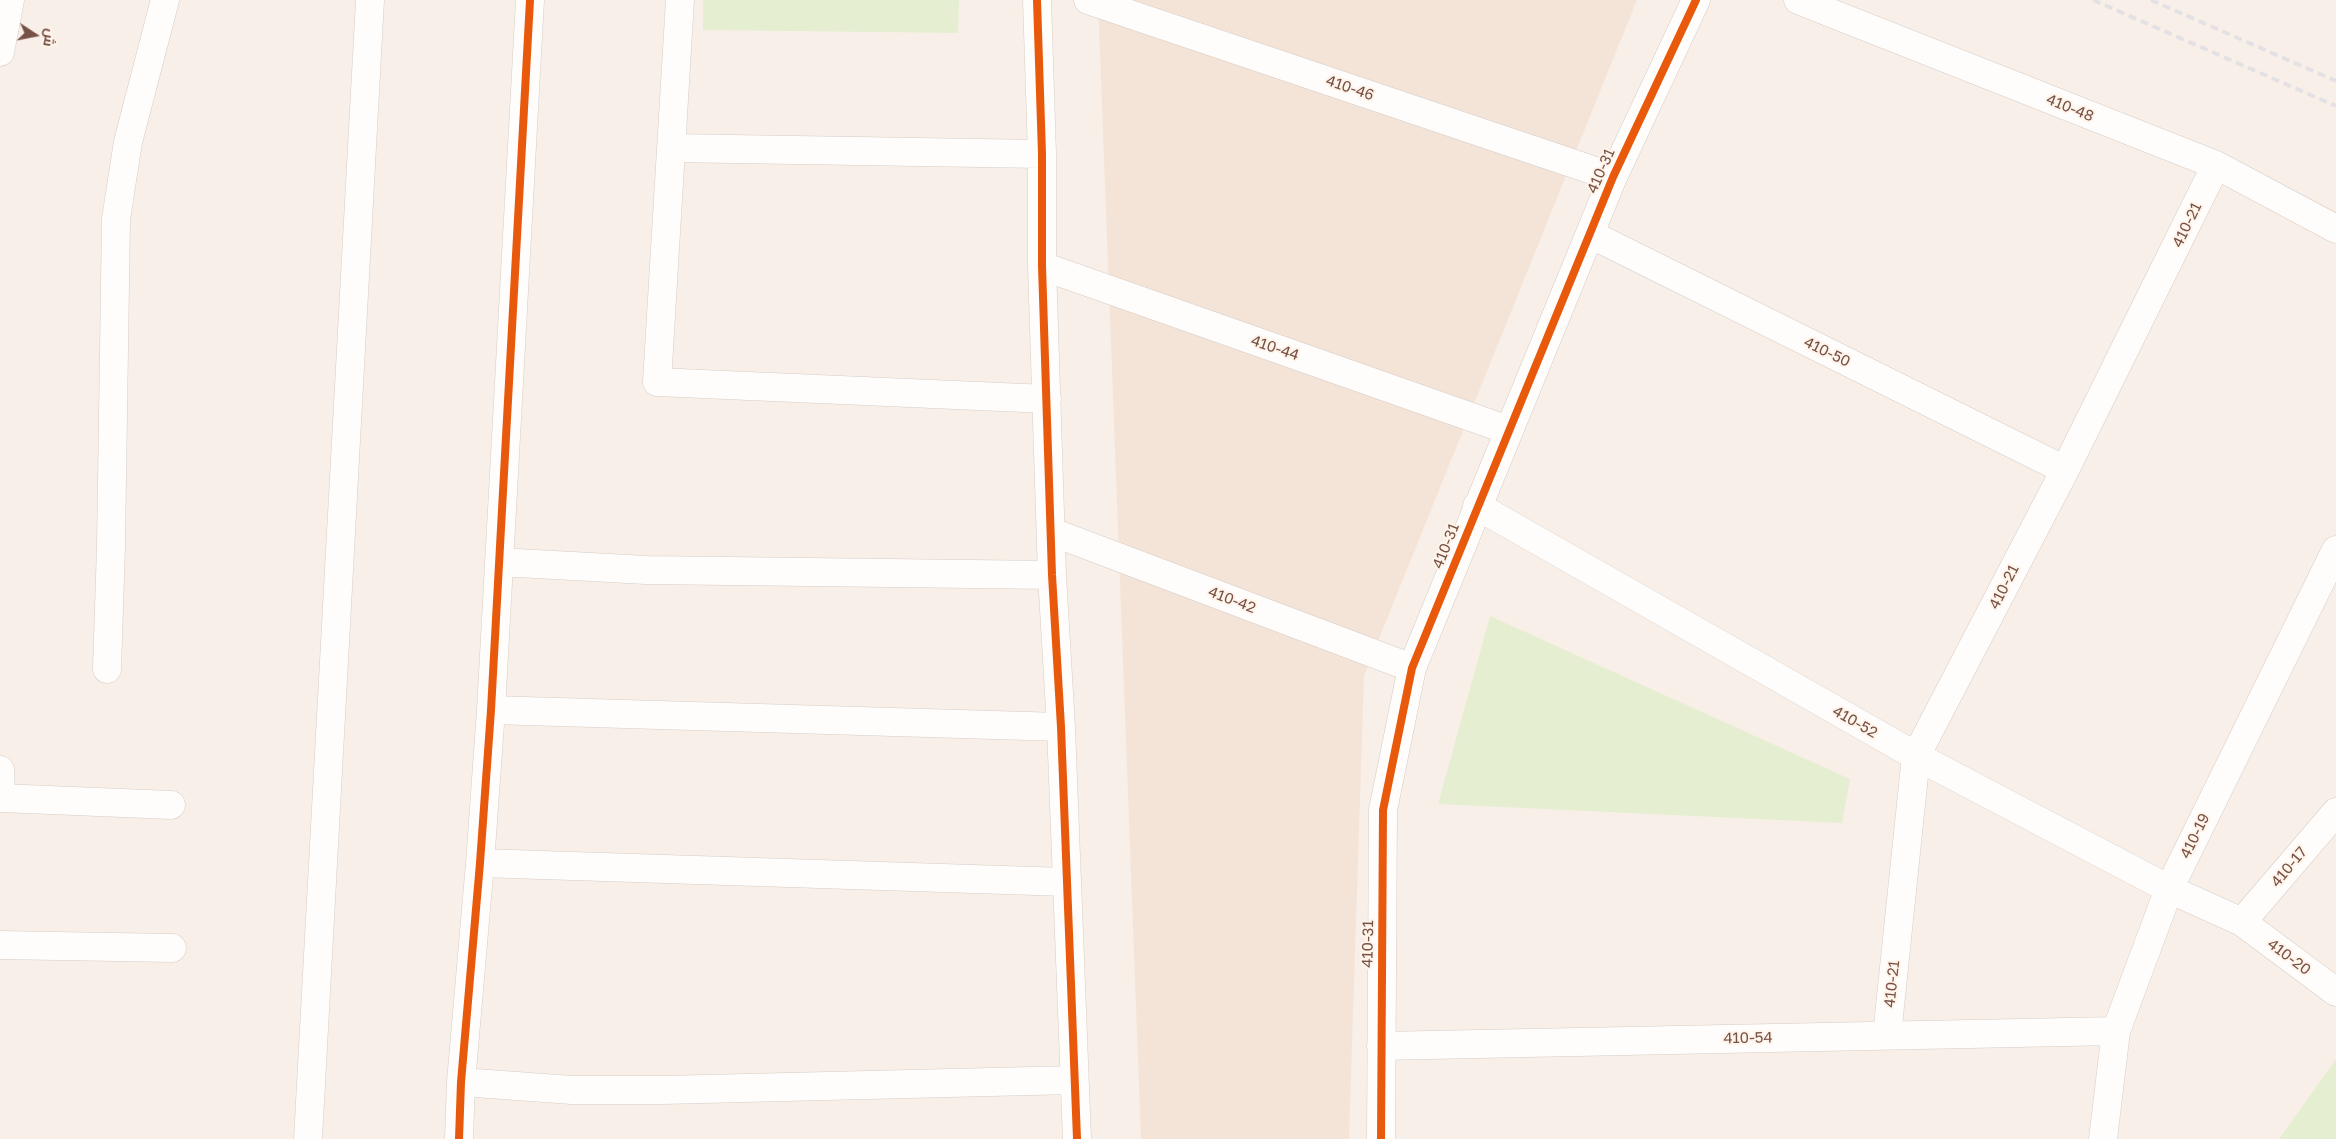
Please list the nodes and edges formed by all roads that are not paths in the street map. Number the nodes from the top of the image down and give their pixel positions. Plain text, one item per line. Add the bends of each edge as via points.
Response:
1 (10, 0) edge
2 (165, 0) edge
3 (370, 0) edge
4 (530, 0) edge
5 (680, 0) edge
6 (1037, 0) edge
7 (1088, 0) edge
8 (1696, 0) edge
9 (1798, 0) edge
10 (0, 52) edge
11 (671, 148) junction
12 (1042, 154) junction
13 (2216, 165) junction
14 (1613, 177) junction
15 (2336, 229) edge
16 (1590, 234) junction
17 (1042, 266) junction
18 (1047, 399) junction
19 (1508, 430) junction
20 (2065, 470) junction
21 (1477, 506) junction
22 (1052, 532) junction
23 (2336, 550) edge
24 (499, 562) junction
25 (1052, 575) junction
26 (107, 668) dead end
27 (1412, 668) junction
28 (490, 710) junction
29 (1061, 726) junction
30 (1916, 756) junction
31 (0, 770) edge
32 (1, 798) edge
33 (171, 805) dead end
34 (2336, 812) edge
35 (480, 863) junction
36 (1066, 882) junction
37 (2169, 889) junction
38 (2242, 922) junction
39 (0, 946) edge
40 (172, 948) dead end
41 (2336, 992) edge
42 (2116, 1031) junction
43 (1887, 1035) junction
44 (1381, 1046) junction
45 (1073, 1080) junction
46 (461, 1082) junction
47 (308, 1139) edge
48 (459, 1139) edge
49 (1077, 1139) edge
50 (1381, 1139) edge
51 (2103, 1139) edge

1 - 10 street
2 - 26 street via 128,142 116,219
3 - 47 street
4 - 24 street
5 - 11 street
6 - 12 street
7 - 14 street, 410-46
8 - 14 street, 410-31
9 - 13 street, 410-48
11 - 12 street
11 - 18 street via 657,382
12 - 17 street
13 - 15 street, 410-48
13 - 20 street, 410-21
14 - 16 street, 410-31
16 - 19 street, 410-31
16 - 20 street, 410-50
17 - 18 street
17 - 19 street, 410-44
18 - 22 street
19 - 21 street, 410-31
20 - 30 street, 410-21
21 - 27 street, 410-31
21 - 30 street, 410-52
22 - 25 street
22 - 27 street, 410-42
23 - 37 street, 410-19
24 - 25 street via 646,570
24 - 28 street
25 - 29 street
27 - 44 street, 410-31 via 1383,810
28 - 29 street
28 - 35 street
29 - 36 street
30 - 37 street, 410-52
30 - 43 street, 410-21
31 - 32 street
32 - 33 street
34 - 38 street, 410-17
35 - 36 street
35 - 46 street
36 - 45 street
37 - 38 street, 410-52
37 - 42 street, 410-19
38 - 41 street, 410-20
39 - 40 street
42 - 43 street, 410-54
42 - 51 street, 410-19
43 - 44 street, 410-54
44 - 50 street, 410-31
45 - 46 street via 663,1090 572,1090
45 - 49 street
46 - 48 street

